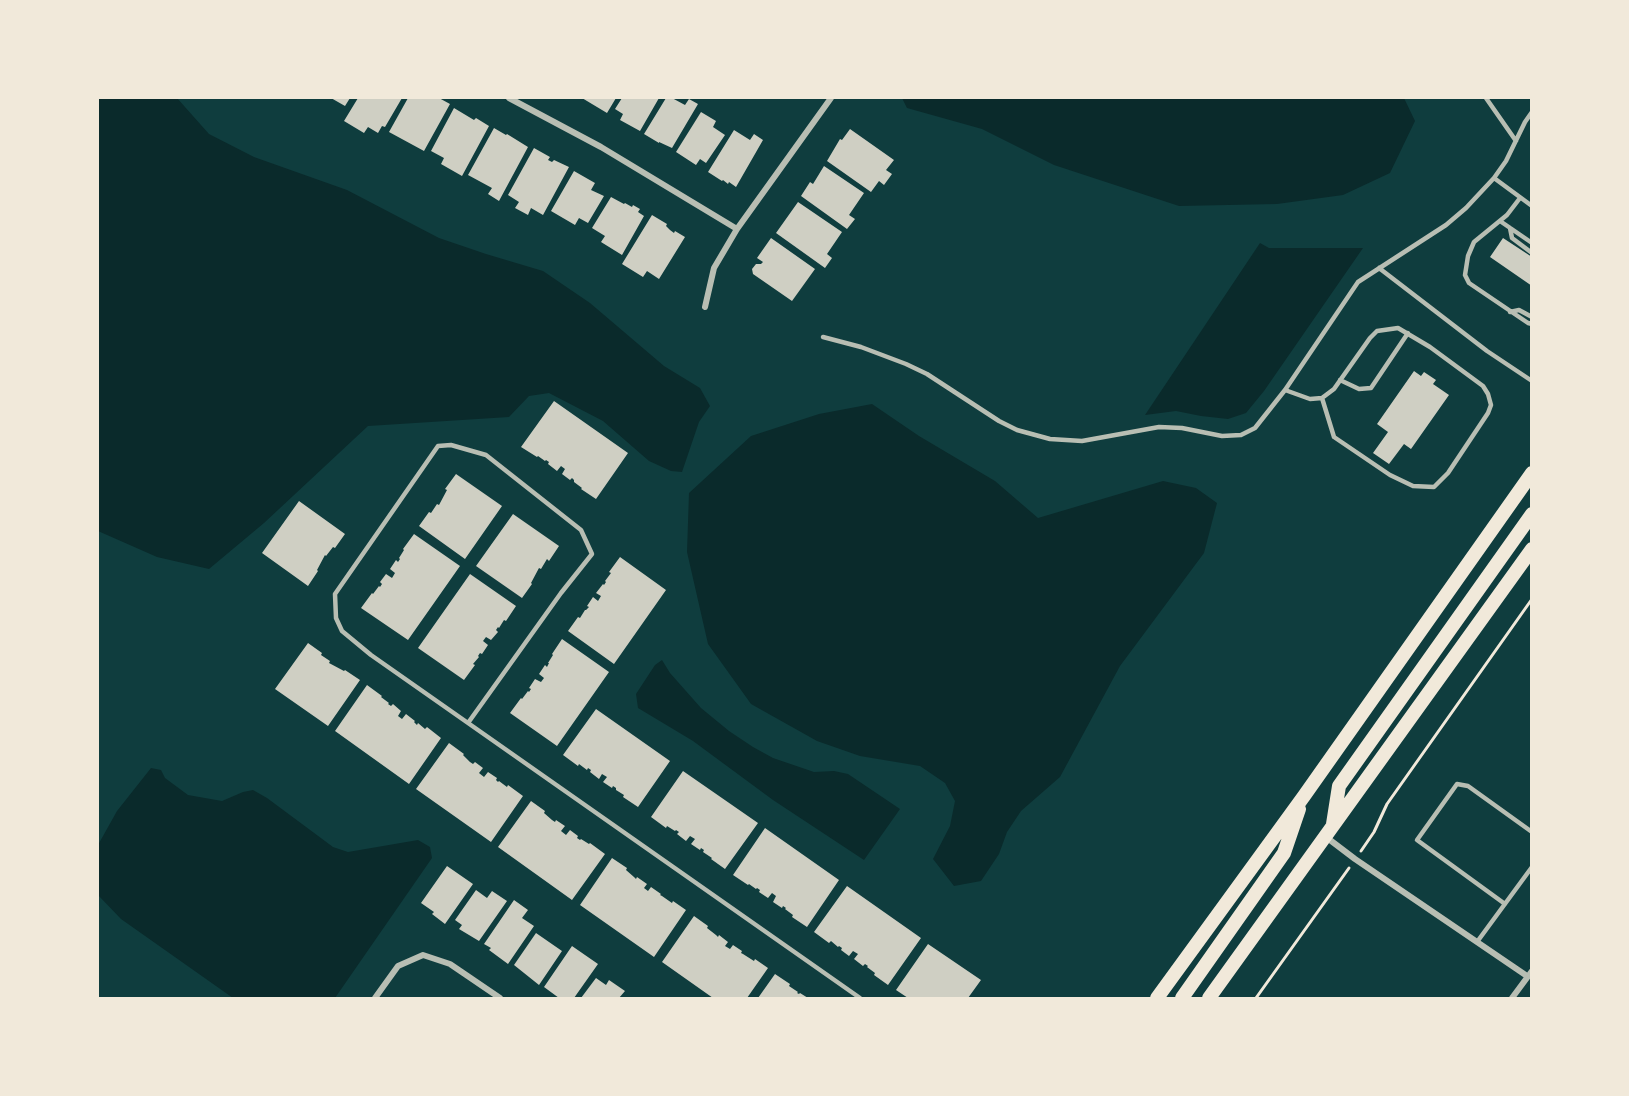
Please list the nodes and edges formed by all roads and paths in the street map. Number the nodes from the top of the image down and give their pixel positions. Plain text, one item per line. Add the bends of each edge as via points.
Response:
1 (509, 98) edge
2 (831, 98) edge
3 (1487, 98) edge
4 (1532, 112) edge
5 (1516, 141) junction
6 (1494, 178) junction
7 (1520, 198) junction
8 (1532, 206) edge
9 (1500, 221) junction
10 (1509, 228) junction
11 (736, 229) junction
12 (1532, 243) edge
13 (1532, 253) edge
14 (1379, 268) junction
15 (705, 307) dead end
16 (1510, 312) junction
17 (1532, 317) edge
18 (1532, 324) edge
19 (1408, 333) junction
20 (823, 337) dead end
21 (1340, 380) junction
22 (1532, 381) edge
23 (1285, 390) junction
24 (1322, 398) junction
25 (1532, 473) edge
26 (1532, 514) edge
27 (1532, 549) edge
28 (1532, 599) edge
29 (468, 723) junction
30 (1304, 796) junction
31 (1330, 832) junction
32 (1532, 832) edge
33 (1365, 846) dead end
34 (1532, 867) edge
35 (1346, 871) dead end
36 (1505, 904) junction
37 (1478, 942) junction
38 (1530, 975) edge
39 (375, 999) edge
40 (500, 999) edge
41 (860, 999) edge
42 (1157, 999) edge
43 (1182, 999) edge
44 (1209, 999) edge
45 (1256, 999) edge
46 (1512, 999) edge

1 - 11 street via 601,147
2 - 11 street
3 - 5 lane
4 - 5 lane
5 - 6 lane
6 - 7 lane
6 - 14 lane via 1446,225
7 - 8 lane
7 - 9 lane
9 - 10 lane
9 - 16 lane via 1474,243 1464,274 1469,283
10 - 12 lane
10 - 13 lane via 1512,238
11 - 15 street via 714,268
14 - 22 lane
14 - 23 lane via 1358,282
16 - 17 lane via 1519,310
16 - 18 lane
19 - 21 lane via 1398,328 1377,332
19 - 21 lane via 1371,388 1359,389
19 - 24 lane via 1483,386 1491,405 1448,473 1434,487 1413,486 1390,475 1334,437
20 - 23 lane via 906,364 1017,430 1050,439 1082,441 1159,427 1242,435 1256,428
21 - 24 lane
23 - 24 lane via 1310,399
25 - 30 main road
26 - 31 main road via 1339,786
27 - 31 main road
28 - 33 path via 1387,804
29 - 29 lane via 342,632 336,618 335,594 438,446 452,444 486,455 581,530 592,554
29 - 41 lane
30 - 42 main road
30 - 43 main road via 1284,853
31 - 37 street via 1355,859
31 - 44 main road
32 - 36 lane via 1468,786 1457,784 1417,840
34 - 36 lane
35 - 45 path
36 - 37 lane
37 - 38 street
38 - 46 street
39 - 40 street via 398,966 423,955 450,964

